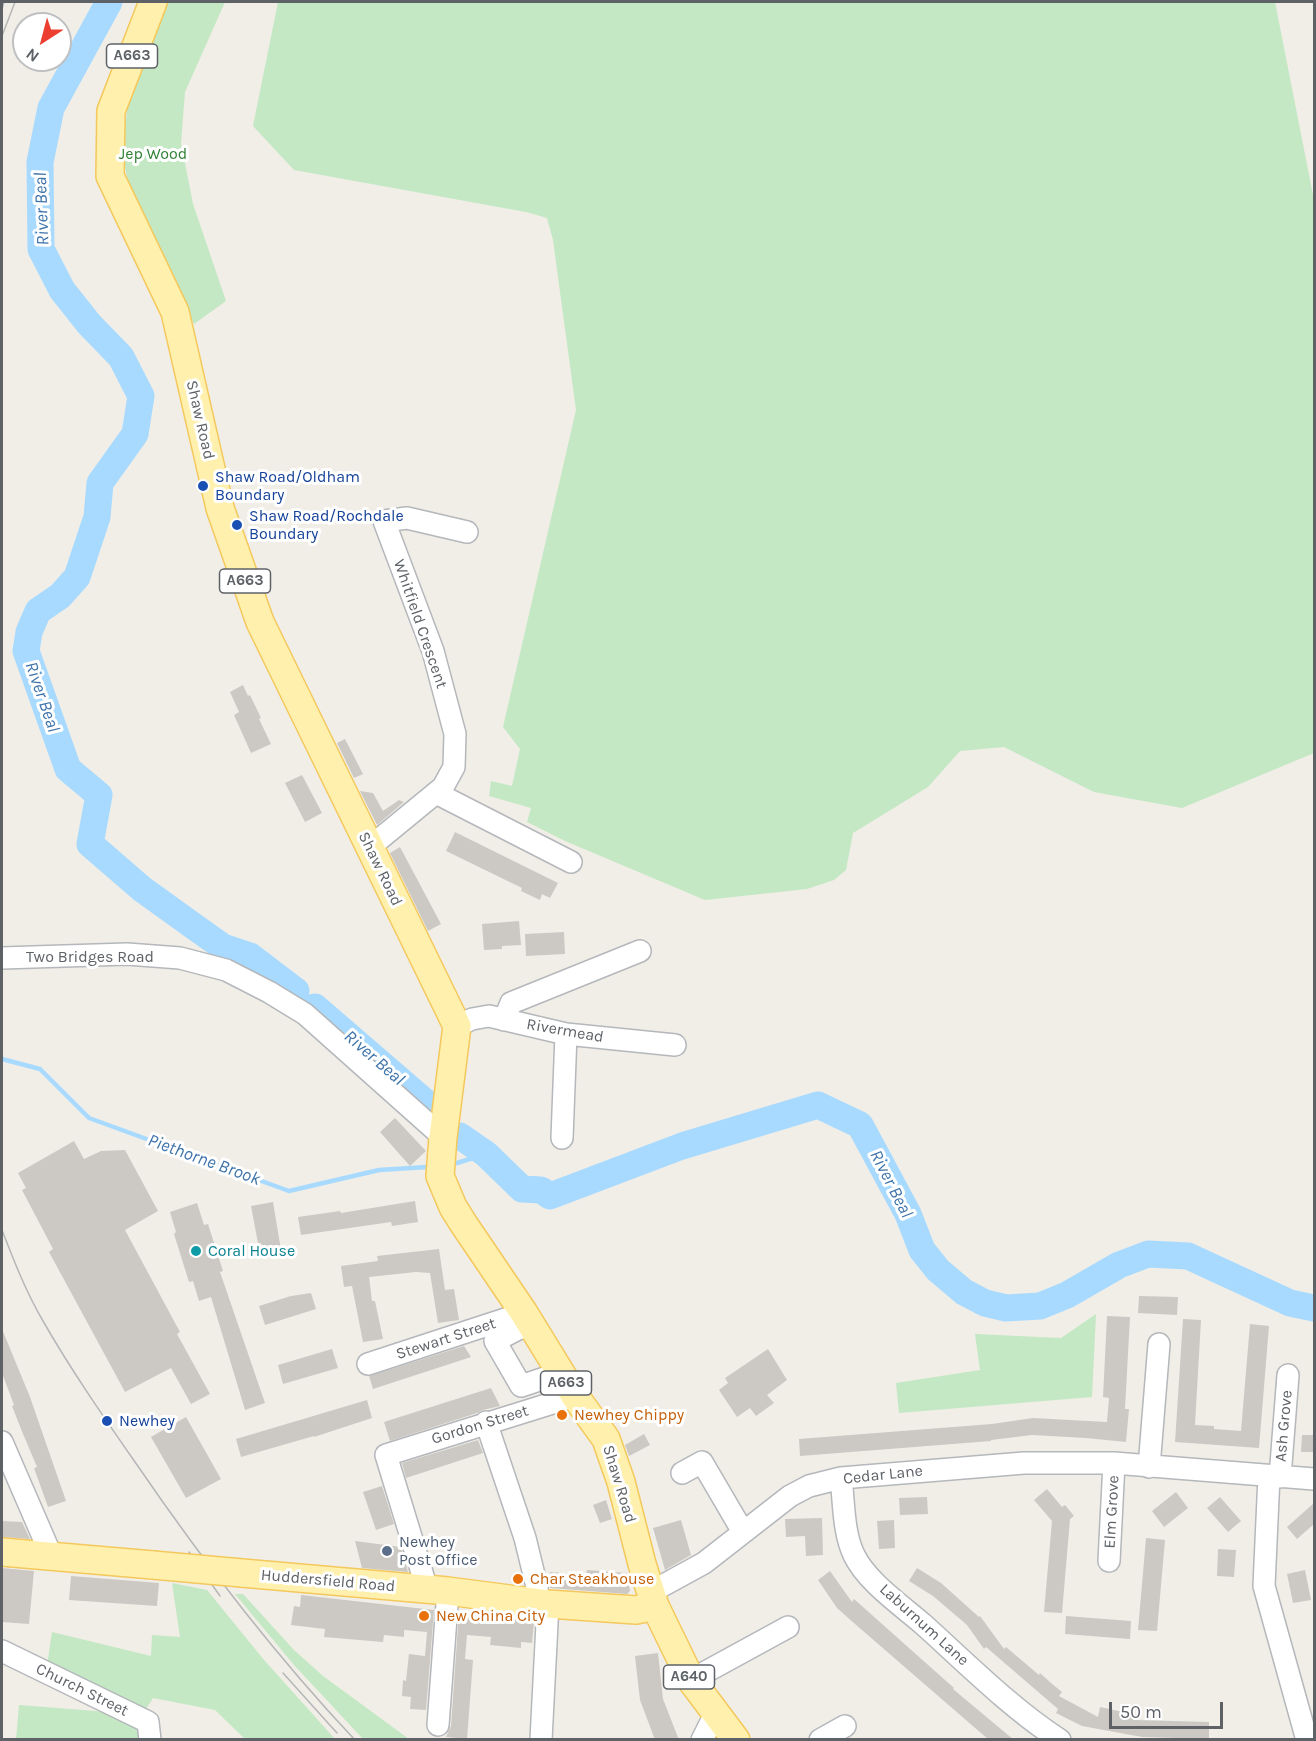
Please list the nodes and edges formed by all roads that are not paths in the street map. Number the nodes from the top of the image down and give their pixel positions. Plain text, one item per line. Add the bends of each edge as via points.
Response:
1 (153, 2) edge
2 (467, 532) dead end
3 (436, 793) junction
4 (370, 848) junction
5 (572, 862) dead end
6 (640, 951) dead end
7 (2, 958) edge
8 (504, 1020) junction
9 (457, 1026) junction
10 (566, 1034) junction
11 (675, 1045) dead end
12 (443, 1137) junction
13 (562, 1138) dead end
14 (527, 1319) junction
15 (1159, 1344) dead end
16 (368, 1364) dead end
17 (560, 1373) junction
18 (1288, 1375) dead end
19 (575, 1396) junction
20 (486, 1422) junction
21 (2, 1442) edge
22 (1114, 1463) junction
23 (1149, 1467) junction
24 (682, 1473) dead end
25 (1274, 1476) junction
26 (841, 1478) junction
27 (1314, 1479) edge
28 (742, 1532) junction
29 (2, 1552) edge
30 (51, 1556) junction
31 (1109, 1561) dead end
32 (437, 1590) junction
33 (653, 1599) junction
34 (543, 1603) junction
35 (788, 1627) dead end
36 (2, 1651) edge
37 (691, 1680) junction
38 (716, 1714) junction
39 (438, 1725) dead end
40 (844, 1726) dead end
41 (546, 1736) edge
42 (150, 1740) edge
43 (702, 1740) edge
44 (736, 1740) edge
45 (820, 1740) edge
46 (1060, 1740) edge
47 (1307, 1740) edge

1 - 4 main road, Shaw Road / A663 via 111,111 110,176 175,312 220,508 256,612
2 - 3 street, Whitfield Crescent via 407,518 384,521 433,651 455,734 454,768
3 - 4 street, Whitfield Crescent
3 - 5 street
4 - 9 main road, Shaw Road / A663
6 - 8 street via 511,1003
7 - 12 street, Two Bridges Road via 127,954 180,958 226,970 305,1014
8 - 9 street, Rivermead via 489,1016
8 - 10 street, Rivermead
9 - 12 main road, Shaw Road / A663
10 - 11 street, Rivermead
10 - 13 street
12 - 14 main road, Shaw Road / A663 via 440,1176 453,1207
14 - 16 street, Stewart Street
14 - 17 main road, Shaw Road / A663
14 - 17 street via 518,1329 495,1341 508,1365 521,1386
15 - 23 street
17 - 19 main road, Shaw Road / A663
18 - 25 street, Ash Grove
19 - 20 street, Gordon Street
19 - 33 main road, Shaw Road / A663 via 606,1439
20 - 32 street, Gordon Street via 386,1455
20 - 34 street
21 - 30 street
22 - 23 street, Cedar Lane
22 - 26 street, Cedar Lane via 1024,1463
22 - 31 street, Elm Grove
23 - 25 street, Cedar Lane
24 - 28 street via 702,1462
25 - 27 street, Cedar Lane
25 - 47 street, Ash Grove via 1264,1586
26 - 28 street, Cedar Lane via 809,1485
26 - 46 street, Laburnum Lane via 853,1553 866,1574
28 - 33 street, Cedar Lane
29 - 30 main road, Huddersfield Road
30 - 32 main road, Huddersfield Road, bridge
32 - 34 main road, Huddersfield Road
32 - 39 street
33 - 34 main road, Huddersfield Road via 626,1609
33 - 37 main road, A640
34 - 41 street
35 - 37 street
36 - 42 street, Church Street via 148,1722
37 - 38 main road, A640
38 - 43 street
38 - 44 main road, A640
40 - 45 street

